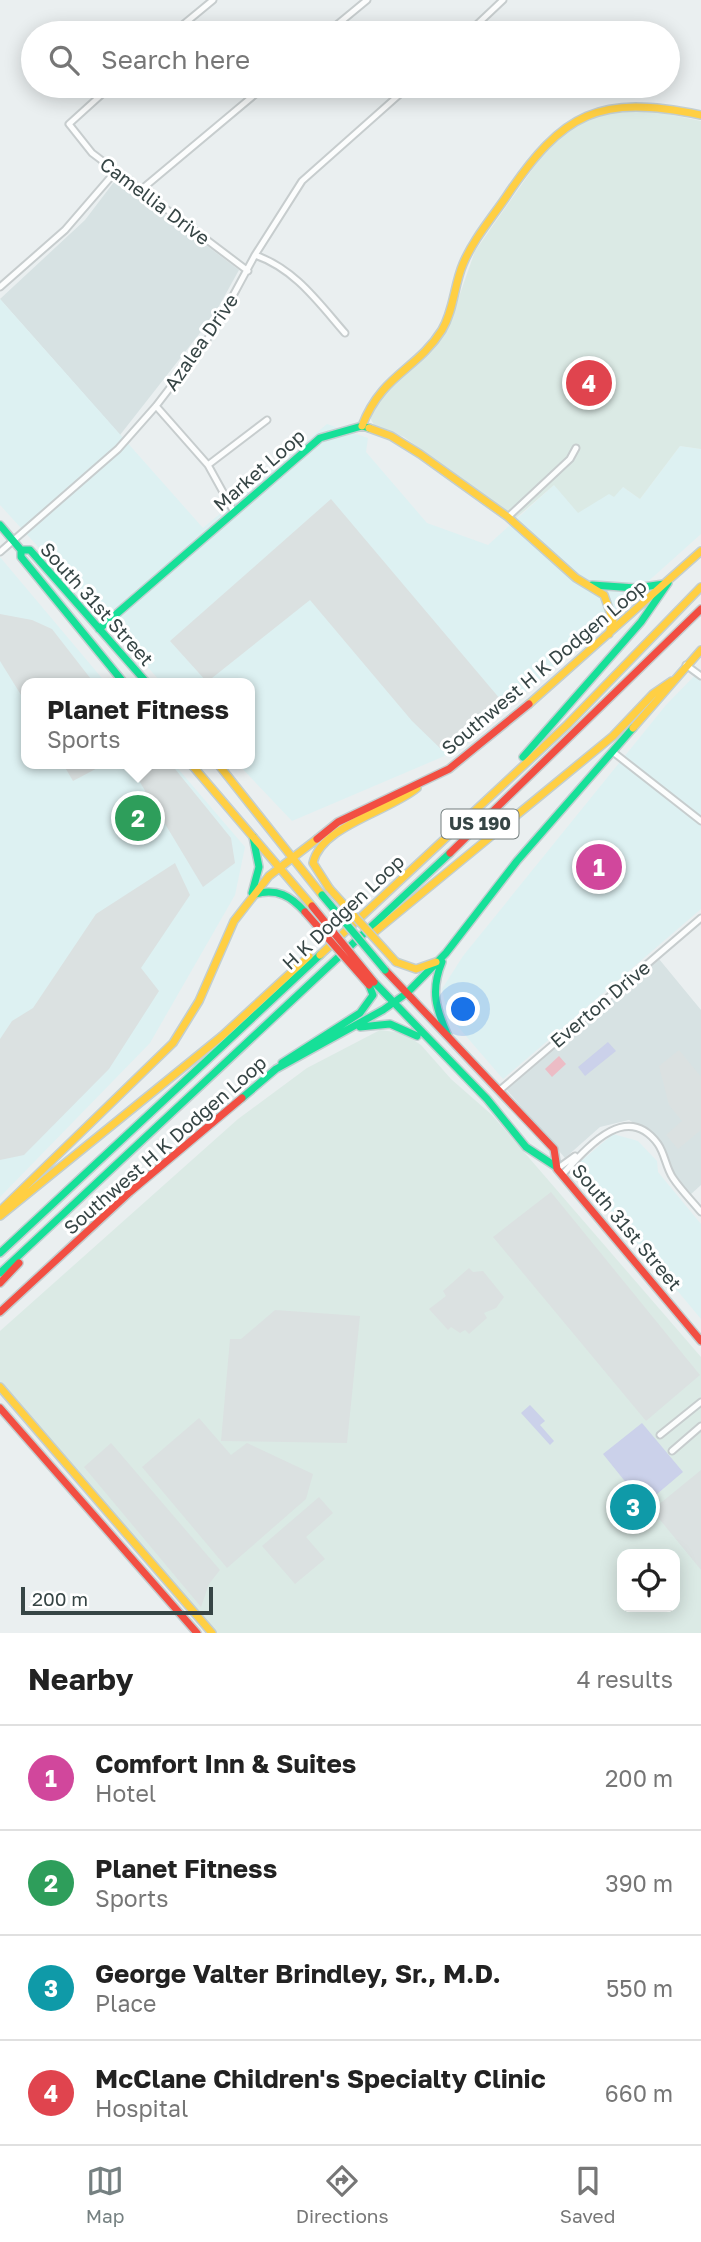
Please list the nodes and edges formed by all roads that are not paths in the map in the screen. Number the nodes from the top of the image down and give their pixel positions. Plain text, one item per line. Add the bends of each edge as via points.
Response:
1 (213, 0) edge
2 (367, 0) edge
3 (503, 0) edge
4 (188, 21) edge
5 (342, 21) edge
6 (481, 21) edge
7 (98, 98) edge
8 (251, 98) edge
9 (395, 98) edge
10 (701, 116) edge
11 (116, 171) junction
12 (142, 189) junction
13 (256, 255) junction
14 (248, 271) junction
15 (0, 287) edge
16 (345, 333) dead end
17 (156, 406) junction
18 (267, 420) dead end
19 (362, 426) junction
20 (576, 448) dead end
21 (208, 465) junction
22 (234, 512) junction
23 (508, 517) junction
24 (0, 526) edge
25 (13, 541) junction
26 (21, 551) junction
27 (701, 551) edge
28 (0, 552) edge
29 (668, 583) junction
30 (592, 585) junction
31 (701, 587) edge
32 (701, 609) edge
33 (99, 629) junction
34 (608, 636) junction
35 (701, 650) edge
36 (687, 665) junction
37 (701, 676) edge
38 (120, 678) edge
39 (143, 678) edge
40 (672, 681) junction
41 (613, 751) junction
42 (195, 769) edge
43 (222, 769) edge
44 (422, 783) junction
45 (701, 821) edge
46 (458, 826) junction
47 (252, 833) junction
48 (291, 857) junction
49 (278, 868) junction
50 (251, 897) junction
51 (377, 900) junction
52 (309, 909) junction
53 (701, 918) edge
54 (443, 956) junction
55 (372, 983) junction
56 (407, 993) junction
57 (392, 1004) junction
58 (342, 1033) junction
59 (254, 1034) junction
60 (451, 1043) junction
61 (449, 1064) junction
62 (276, 1069) junction
63 (500, 1090) junction
64 (558, 1170) junction
65 (86, 1193) junction
66 (701, 1212) edge
67 (0, 1213) edge
68 (0, 1253) edge
69 (0, 1272) edge
70 (0, 1283) edge
71 (0, 1312) edge
72 (701, 1341) edge
73 (0, 1387) edge
74 (701, 1402) edge
75 (0, 1408) edge
76 (701, 1426) edge
77 (660, 1436) dead end
78 (672, 1451) dead end
79 (197, 1633) edge
80 (212, 1633) edge

1 - 4 street
2 - 5 street
3 - 6 street
7 - 11 street, Camellia Drive via 69,124 92,153
8 - 12 street
9 - 13 street, Azalea Drive via 302,181
10 - 19 main road via 663,106 626,104 596,111 556,131 528,162 464,261 443,327 374,394
11 - 12 street, Camellia Drive
11 - 15 street via 65,230
12 - 14 street, Camellia Drive
13 - 14 street, Azalea Drive
13 - 16 street via 284,267
14 - 17 street, Azalea Drive via 215,329
17 - 21 street
17 - 25 street, Azalea Drive via 117,450
18 - 21 street
19 - 22 main road, Market Loop via 320,438
19 - 23 main road via 401,442
20 - 23 street
21 - 22 street
22 - 33 main road, Market Loop
23 - 30 main road via 576,578
24 - 25 main road, South 31st Street
25 - 26 main road, South 31st Street
25 - 28 street, Azalea Drive
26 - 33 main road, South 31st Street via 30,550
26 - 38 main road, South 31st Street via 21,557
27 - 29 main road, Southwest H K Dodgen Loop
29 - 30 main road via 649,588
29 - 34 main road, Southwest H K Dodgen Loop
29 - 46 main road via 641,622 546,733
30 - 34 main road via 611,607
31 - 46 main road, H K Dodgen Loop / US 190 via 567,725
32 - 59 main road, H K Dodgen Loop / US 190 via 487,818
33 - 39 main road, South 31st Street
34 - 44 main road, Southwest H K Dodgen Loop via 495,735
35 - 36 main road, Southwest H K Dodgen Loop
36 - 37 street
36 - 40 main road, Southwest H K Dodgen Loop
40 - 41 main road, Southwest H K Dodgen Loop
40 - 59 main road via 613,736
41 - 45 street
41 - 54 main road, Southwest H K Dodgen Loop via 517,861
42 - 47 main road
43 - 48 main road, South 31st Street
44 - 48 main road, Southwest H K Dodgen Loop via 338,822
44 - 54 main road, bridge via 403,802 344,829 316,850 313,863 329,888 404,969 416,971
46 - 51 main road, H K Dodgen Loop / US 190
47 - 49 main road
47 - 50 main road via 259,867
48 - 49 main road, Southwest H K Dodgen Loop
48 - 56 main road, South 31st Street, bridge
49 - 50 main road, Southwest H K Dodgen Loop
49 - 52 main road
50 - 52 main road via 273,890
50 - 67 main road, Southwest H K Dodgen Loop via 234,921 199,1001 173,1043
51 - 67 main road via 320,945 222,1036
51 - 68 main road, H K Dodgen Loop / US 190
52 - 55 main road, South 31st Street, bridge
53 - 63 street, Everton Drive
54 - 56 main road, Southwest H K Dodgen Loop
54 - 60 main road via 432,1002
55 - 57 main road, South 31st Street
55 - 62 main road via 367,1010 293,1051
56 - 57 main road, Southwest H K Dodgen Loop
56 - 60 main road, South 31st Street
57 - 58 main road, Southwest H K Dodgen Loop
57 - 61 main road, South 31st Street
58 - 61 main road via 375,1022 390,1023 417,1036
58 - 62 main road, Southwest H K Dodgen Loop
59 - 65 main road, H K Dodgen Loop / US 190
60 - 63 main road, South 31st Street
61 - 64 main road, South 31st Street via 542,1162
62 - 71 main road, Southwest H K Dodgen Loop via 130,1192
63 - 64 main road, South 31st Street via 554,1149
64 - 66 street via 611,1129 644,1130 662,1151 671,1177
64 - 72 main road, South 31st Street
65 - 69 main road, H K Dodgen Loop / US 190
65 - 70 main road
73 - 80 main road
74 - 77 street
75 - 79 main road
76 - 78 street

